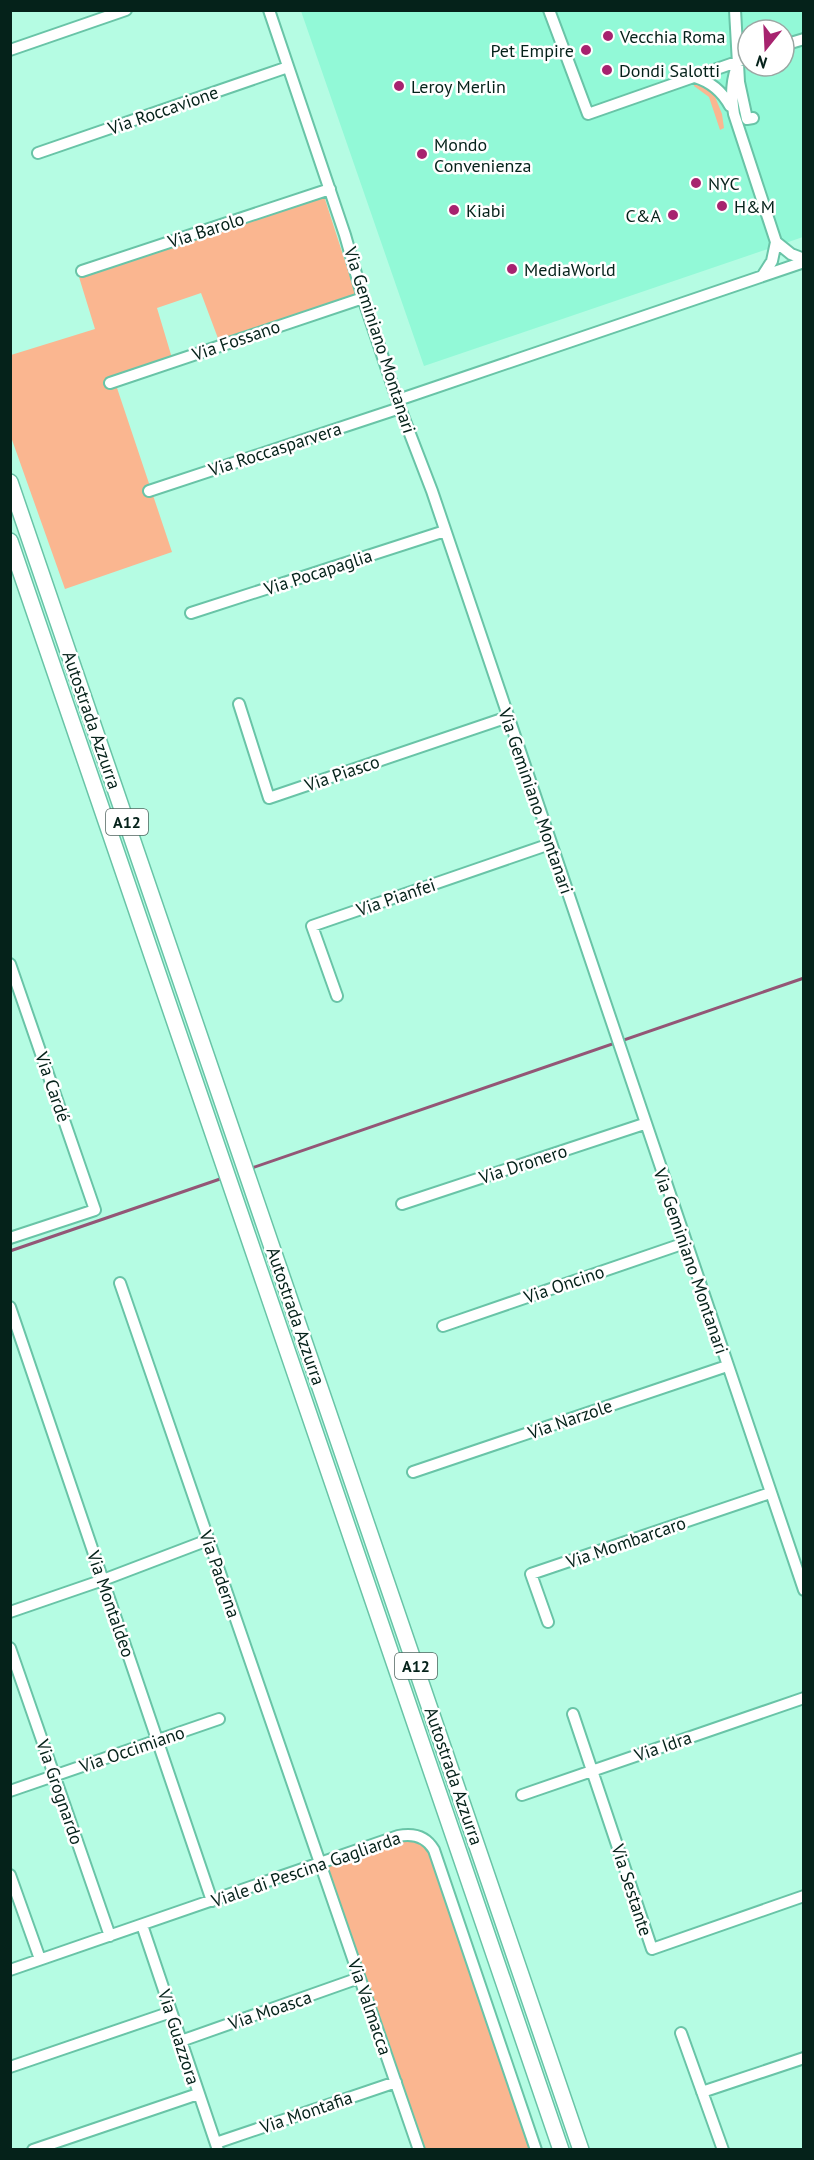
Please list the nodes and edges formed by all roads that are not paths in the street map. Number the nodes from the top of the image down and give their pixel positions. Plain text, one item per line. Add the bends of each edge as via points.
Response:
1 (126, 10) edge
2 (269, 10) edge
3 (549, 10) edge
4 (10, 50) edge
5 (736, 62) edge
6 (288, 67) junction
7 (717, 69) junction
8 (736, 72) edge
9 (695, 77) junction
10 (740, 78) edge
11 (731, 82) junction
12 (716, 88) junction
13 (734, 114) junction
14 (753, 118) dead end
15 (38, 153) dead end
16 (330, 189) junction
17 (777, 242) junction
18 (804, 260) edge
19 (82, 271) dead end
20 (762, 276) junction
21 (363, 298) junction
22 (110, 383) dead end
23 (399, 404) junction
24 (10, 482) edge
25 (149, 491) dead end
26 (445, 531) junction
27 (10, 541) edge
28 (191, 613) dead end
29 (238, 704) dead end
30 (508, 717) junction
31 (550, 844) junction
32 (10, 964) edge
33 (337, 996) dead end
34 (644, 1124) junction
35 (402, 1204) dead end
36 (12, 1234) edge
37 (685, 1243) junction
38 (120, 1283) dead end
39 (10, 1307) edge
40 (443, 1326) dead end
41 (727, 1366) junction
42 (413, 1472) dead end
43 (770, 1493) junction
44 (208, 1540) junction
45 (102, 1580) junction
46 (804, 1590) edge
47 (10, 1612) edge
48 (548, 1622) dead end
49 (10, 1648) edge
50 (804, 1698) edge
51 (573, 1714) dead end
52 (219, 1719) dead end
53 (159, 1741) junction
54 (593, 1770) junction
55 (54, 1775) junction
56 (10, 1791) edge
57 (522, 1794) dead end
58 (321, 1864) junction
59 (10, 1875) edge
60 (804, 1896) edge
61 (212, 1901) junction
62 (142, 1925) junction
63 (110, 1936) junction
64 (40, 1959) junction
65 (10, 1970) edge
66 (359, 1978) junction
67 (171, 2012) junction
68 (681, 2033) dead end
69 (181, 2041) junction
70 (804, 2058) edge
71 (10, 2067) edge
72 (396, 2082) junction
73 (702, 2092) junction
74 (198, 2094) junction
75 (217, 2146) edge
76 (33, 2150) edge
77 (419, 2150) edge
78 (536, 2150) edge
79 (561, 2150) edge
80 (581, 2150) edge
81 (723, 2150) edge

1 - 4 street
2 - 6 street, Via Geminiano Montanari
3 - 9 street via 588,114
5 - 7 street
6 - 15 street, Via Roccavione
6 - 16 street, Via Geminiano Montanari
7 - 9 street
7 - 11 street via 728,73
7 - 12 street via 713,81
8 - 11 street
9 - 12 street
10 - 14 street via 747,119
11 - 13 street
12 - 13 street
13 - 17 street
16 - 19 street, Via Barolo
16 - 21 street, Via Geminiano Montanari
17 - 18 street
17 - 20 street via 772,261
18 - 20 street, Via Roccasparvera
20 - 23 street, Via Roccasparvera
21 - 22 street, Via Fossano
21 - 23 street, Via Geminiano Montanari
23 - 25 street, Via Roccasparvera
23 - 26 street, Via Geminiano Montanari
24 - 80 highway, Autostrada Azzurra / A12
26 - 28 street, Via Pocapaglia
26 - 30 street, Via Geminiano Montanari
27 - 79 highway, Autostrada Azzurra / A12
29 - 30 street, Via Piasco via 269,798
30 - 31 street, Via Geminiano Montanari
31 - 33 street, Via Pianfei via 312,926
31 - 34 street, Via Geminiano Montanari
32 - 36 street, Via Cardé via 95,1210
34 - 35 street, Via Dronero
34 - 37 street, Via Geminiano Montanari
37 - 40 street, Via Oncino
37 - 41 street, Via Geminiano Montanari
38 - 44 street, Via Paderna
39 - 45 street, Via Montaldeo
41 - 42 street, Via Narzole
41 - 43 street, Via Geminiano Montanari
43 - 46 street, Via Geminiano Montanari
43 - 48 street, Via Mombarcaro via 531,1574
44 - 45 street
44 - 58 street, Via Paderna
45 - 47 street
45 - 53 street, Via Montaldeo
49 - 55 street, Via Grognardo
50 - 54 street, Via Idra
51 - 54 street, Via Sestante
52 - 53 street, Via Occimiano
53 - 55 street, Via Occimiano
53 - 61 street, Via Montaldeo
54 - 57 street, Via Idra
54 - 60 street, Via Sestante via 652,1948
55 - 56 street, Via Occimiano
55 - 63 street, Via Grognardo
58 - 61 street, Viale di Pescina Gagliarda
58 - 66 street, Via Valmacca
58 - 78 street, Viale di Pescina Gagliarda via 405,1835 423,1838 432,1846
59 - 64 street
61 - 62 street, Viale di Pescina Gagliarda
62 - 63 street, Viale di Pescina Gagliarda
62 - 67 street, Via Guazzora
63 - 64 street, Viale di Pescina Gagliarda
64 - 65 street, Viale di Pescina Gagliarda
66 - 69 street, Via Moasca
66 - 72 street, Via Valmacca
67 - 69 street, Via Guazzora
67 - 71 street
68 - 73 street
69 - 74 street, Via Guazzora
70 - 73 street
72 - 75 street, Via Montafia
72 - 77 street, Via Valmacca
73 - 81 street
74 - 75 street, Via Guazzora
74 - 76 street

